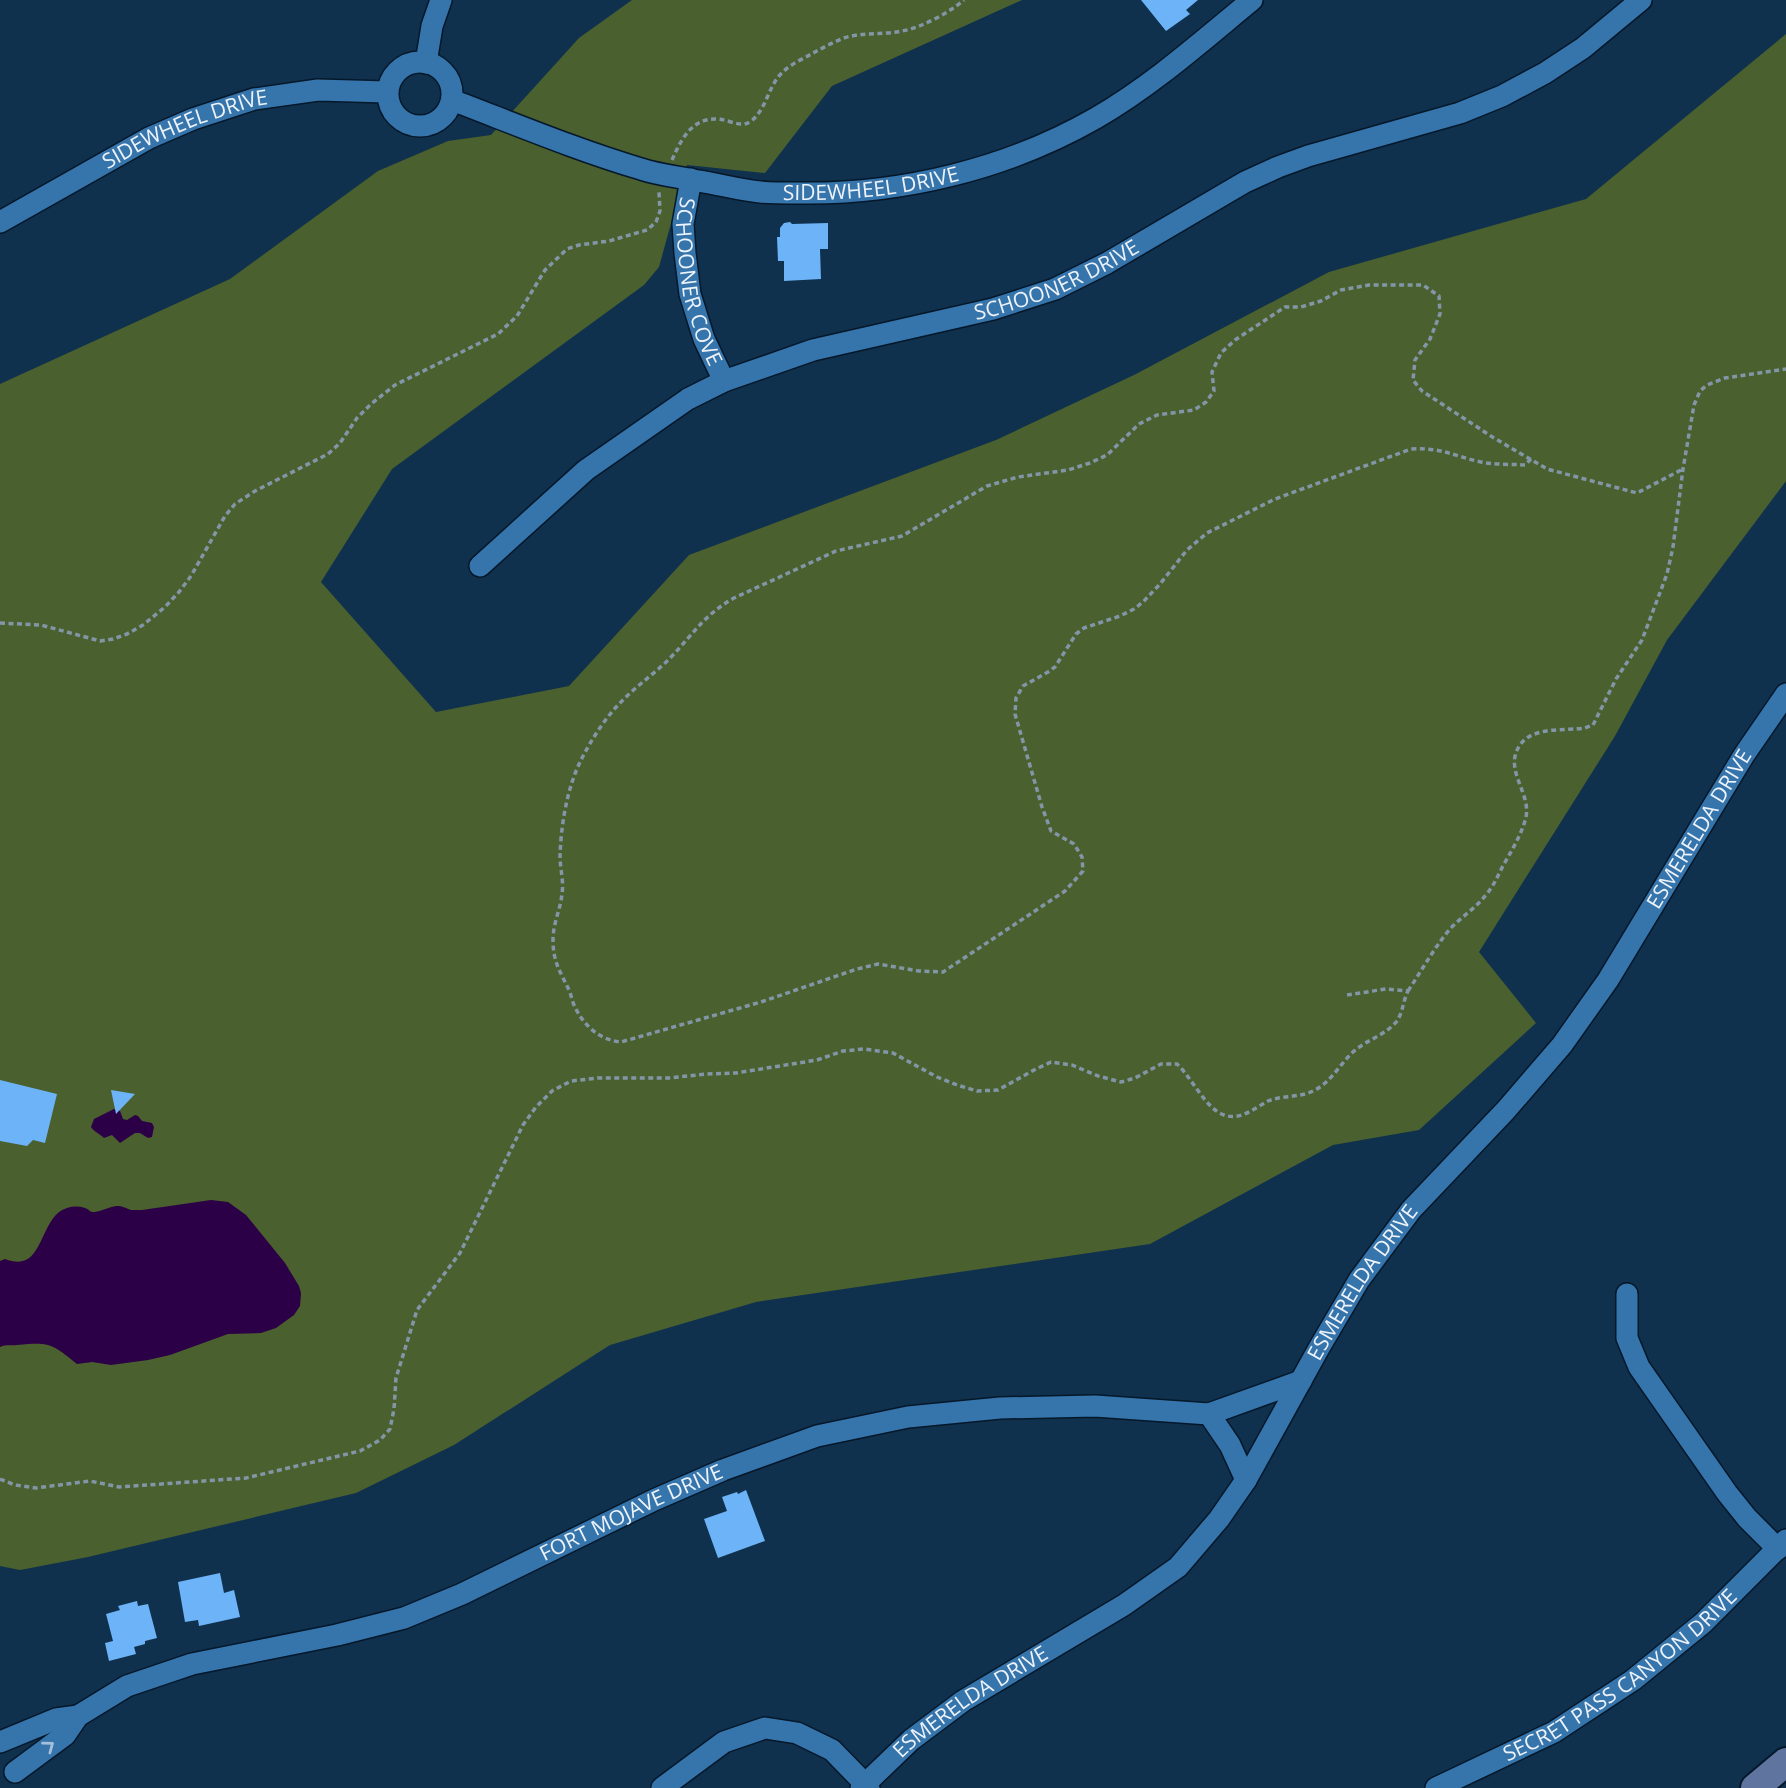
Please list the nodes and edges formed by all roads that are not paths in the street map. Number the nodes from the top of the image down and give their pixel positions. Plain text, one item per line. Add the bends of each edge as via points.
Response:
1 (441, 0) edge
2 (1252, 0) edge
3 (1641, 0) edge
4 (426, 63) junction
5 (387, 92) junction
6 (453, 100) junction
7 (691, 179) junction
8 (0, 222) edge
9 (724, 381) junction
10 (480, 566) dead end
11 (1786, 694) edge
12 (1627, 1294) dead end
13 (1301, 1381) junction
14 (1209, 1414) junction
15 (1246, 1480) junction
16 (1782, 1544) edge
17 (78, 1716) junction
18 (0, 1743) edge
19 (1786, 1762) edge
20 (15, 1780) edge
21 (865, 1787) edge
22 (662, 1788) edge
23 (1436, 1788) edge
24 (1755, 1788) edge

1 - 4 street
2 - 7 street, SIDEWHEEL DRIVE via 1142,89 1095,118 1006,158 946,177 832,193 761,192
3 - 9 street, SCHOONER DRIVE via 1583,48 1503,96 1278,167 1055,289 993,309 813,350
4 - 5 street via 417,61 400,68
4 - 6 street via 443,71 452,84
5 - 6 street via 396,117 425,127 440,121
5 - 8 street, SIDEWHEEL DRIVE via 305,91 254,99 193,119 149,138
6 - 7 street, SIDEWHEEL DRIVE via 643,170
7 - 9 street, SCHOONER COVE via 683,224 690,294
9 - 10 street, SCHOONER DRIVE via 688,400 586,470
11 - 13 street, ESMERELDA DRIVE via 1562,1045 1411,1210 1359,1280
12 - 16 street via 1627,1338 1639,1367 1747,1518
13 - 14 street
13 - 15 street, ESMERELDA DRIVE
14 - 15 street
14 - 17 street, FORT MOJAVE DRIVE via 1095,1406 1000,1408 908,1417 817,1436 654,1500 404,1618 192,1664 127,1686
15 - 21 street, ESMERELDA DRIVE via 1178,1567 1124,1605 963,1701 911,1740
16 - 23 street, SECRET PASS CANYON DRIVE via 1703,1623 1633,1680 1554,1732
17 - 18 street, FORT MOJAVE DRIVE via 56,1719
20 -> 17 street, FORT MOJAVE DRIVE via 65,1735
18 - 20 street via 11,1756
19 - 24 street
21 - 22 street via 832,1749 797,1733 765,1728 724,1742

